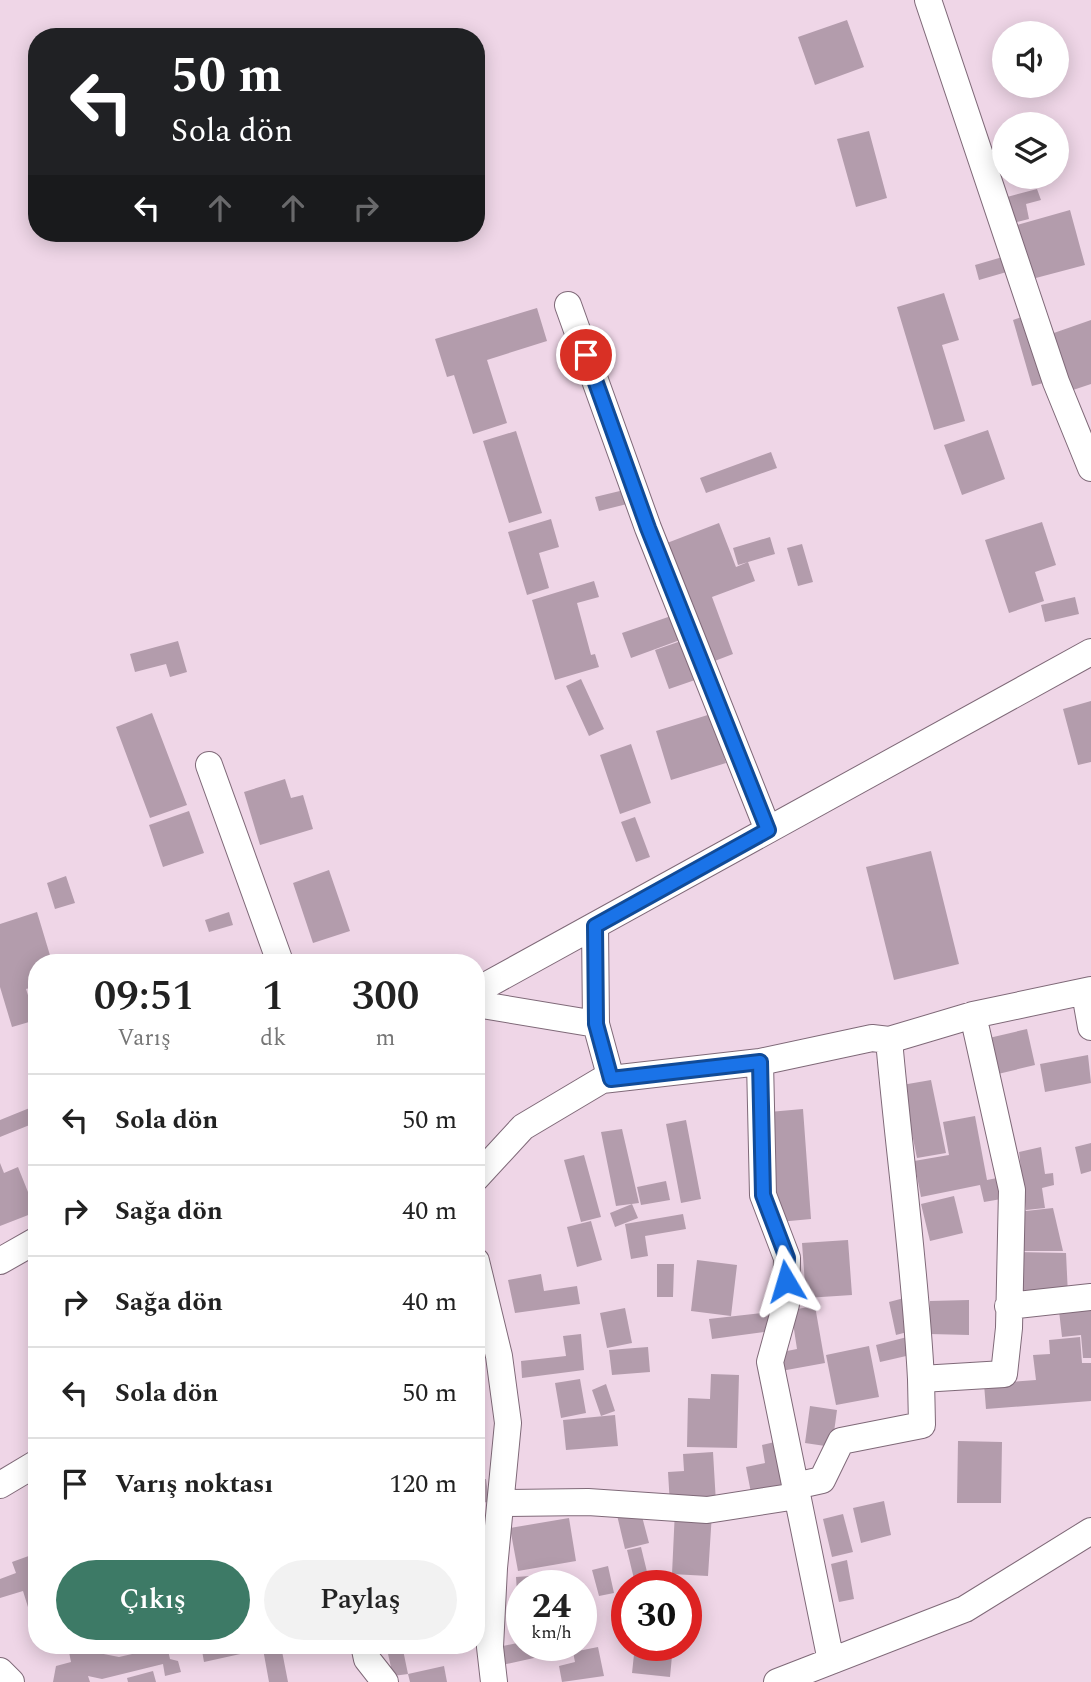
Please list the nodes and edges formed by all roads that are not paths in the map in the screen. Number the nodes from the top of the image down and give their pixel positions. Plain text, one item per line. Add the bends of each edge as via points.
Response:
1 (928, 0) edge
2 (568, 305) dead end
3 (1091, 468) edge
4 (1091, 652) edge
5 (209, 765) dead end
6 (768, 830) junction
7 (595, 926) junction
8 (277, 954) edge
9 (485, 985) edge
10 (1088, 992) edge
11 (485, 1006) edge
12 (973, 1015) junction
13 (596, 1024) junction
14 (1091, 1027) edge
15 (889, 1040) junction
16 (760, 1062) junction
17 (611, 1079) junction
18 (485, 1168) edge
19 (28, 1245) edge
20 (0, 1261) edge
21 (1091, 1297) edge
22 (485, 1298) edge
23 (1008, 1306) junction
24 (921, 1379) junction
25 (28, 1468) edge
26 (0, 1485) edge
27 (796, 1491) junction
28 (502, 1503) junction
29 (1091, 1531) edge
30 (366, 1654) edge
31 (831, 1661) junction
32 (0, 1671) edge
33 (11, 1682) edge
34 (385, 1682) edge
35 (494, 1682) edge
36 (778, 1682) edge

1 - 3 street via 1056,382
2 - 6 street via 648,528
4 - 6 street
5 - 8 street
6 - 7 street
7 - 9 street
7 - 13 street
10 - 12 street
10 - 14 street
11 - 13 street
12 - 15 street
12 - 23 street via 1012,1191
13 - 17 street
15 - 16 street via 872,1038
15 - 24 street via 917,1294
16 - 17 street
16 - 27 street via 763,1195 787,1258 786,1304 769,1362
17 - 18 street via 523,1127
19 - 20 street
21 - 23 street
22 - 28 street via 508,1423
23 - 24 street via 1004,1374
24 - 27 street via 922,1425 841,1441 822,1480
25 - 26 street
27 - 28 street via 707,1510 588,1502
27 - 31 street
28 - 35 street via 490,1647
29 - 31 street via 965,1609
30 - 34 street
31 - 36 street
32 - 33 street

